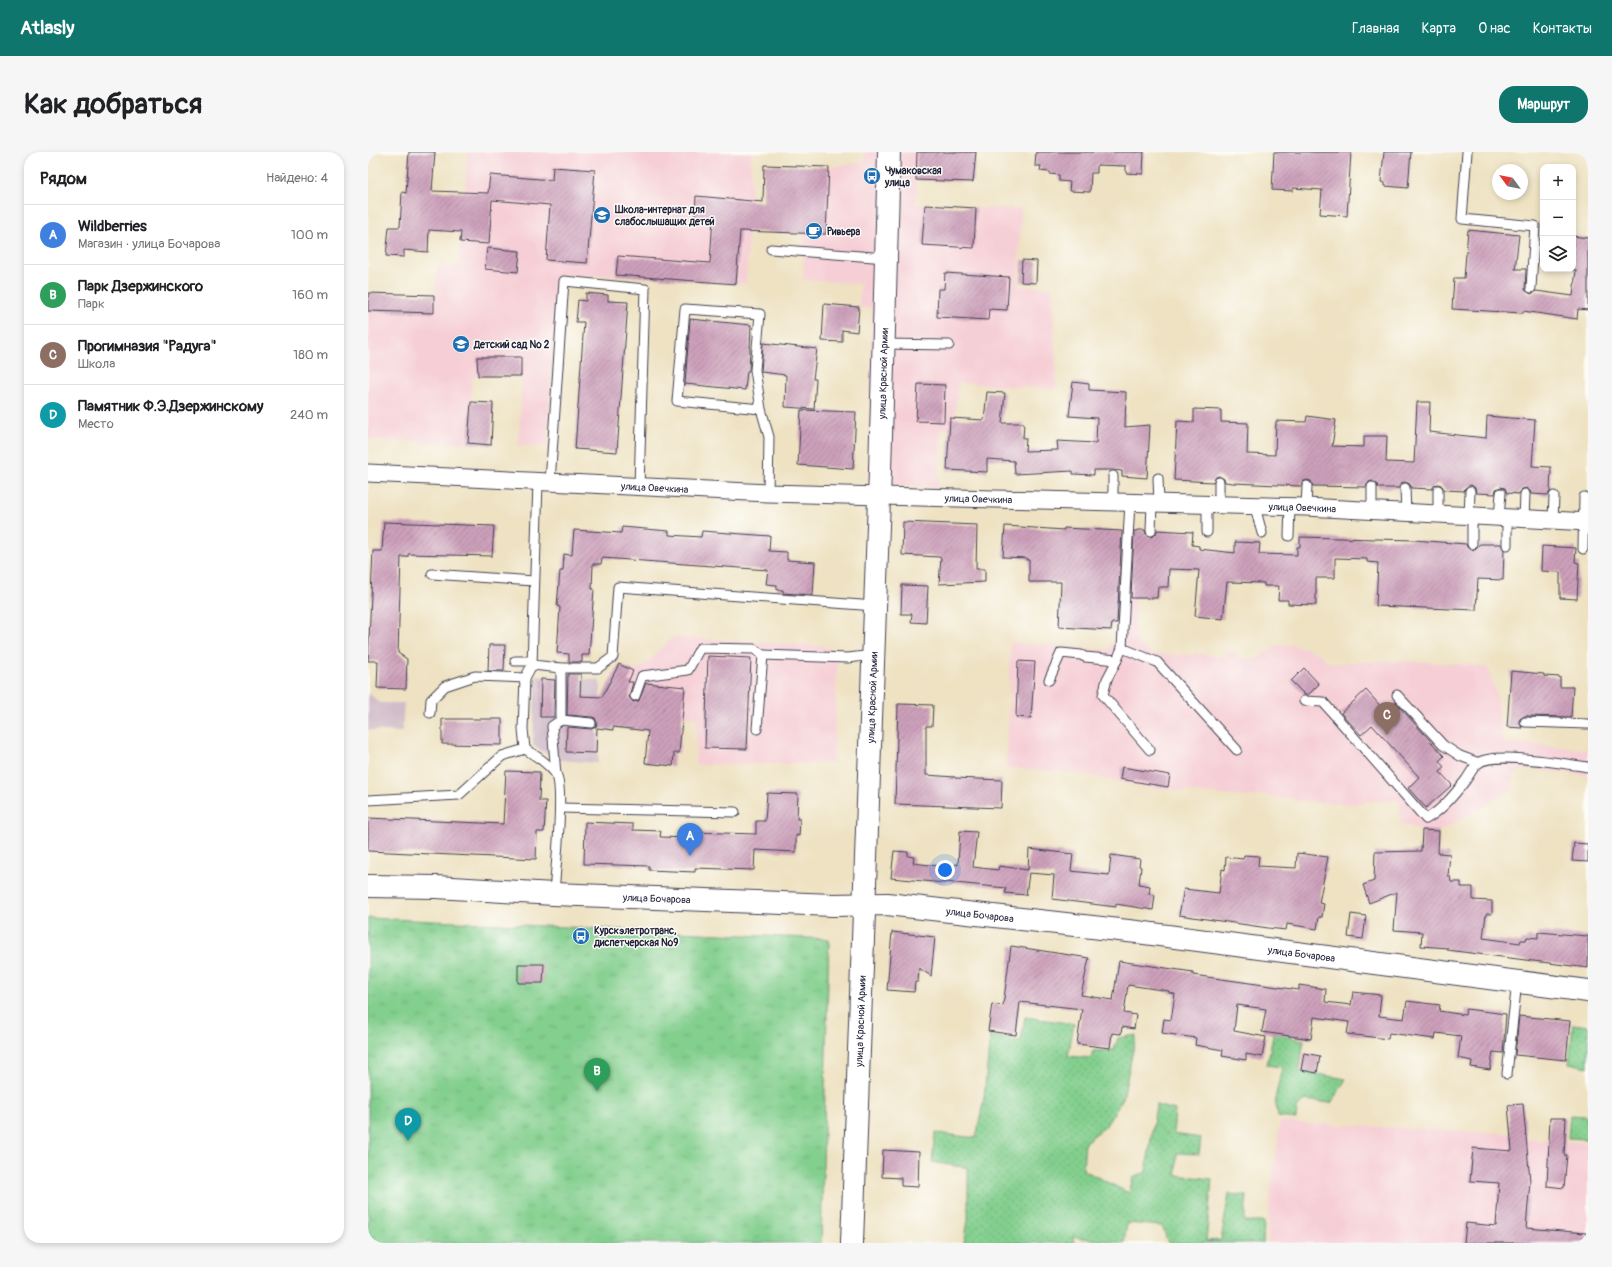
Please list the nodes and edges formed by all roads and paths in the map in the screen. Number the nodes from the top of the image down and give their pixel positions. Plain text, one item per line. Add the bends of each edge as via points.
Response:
1 (889, 152) edge
2 (1467, 152) edge
3 (771, 249) dead end
4 (886, 258) junction
5 (1531, 288) dead end
6 (884, 344) junction
7 (949, 345) dead end
8 (761, 410) junction
9 (368, 473) edge
10 (1113, 476) dead end
11 (1158, 478) dead end
12 (544, 482) junction
13 (1219, 482) dead end
14 (1307, 486) dead end
15 (639, 487) junction
16 (1372, 487) dead end
17 (1405, 488) dead end
18 (1438, 490) dead end
19 (1470, 492) dead end
20 (768, 493) junction
21 (1501, 493) dead end
22 (1525, 494) dead end
23 (879, 495) junction
24 (1554, 496) dead end
25 (1584, 497) dead end
26 (1113, 502) junction
27 (1130, 502) junction
28 (1155, 503) junction
29 (1213, 505) junction
30 (1255, 506) junction
31 (1298, 507) junction
32 (1372, 510) junction
33 (1406, 513) junction
34 (1438, 515) junction
35 (1470, 517) junction
36 (1503, 518) junction
37 (1524, 519) junction
38 (1553, 520) junction
39 (1586, 522) edge
40 (1151, 531) dead end
41 (1207, 532) dead end
42 (1262, 533) dead end
43 (1289, 536) dead end
44 (1472, 544) dead end
45 (1507, 544) dead end
46 (1582, 549) dead end
47 (432, 574) dead end
48 (534, 581) junction
49 (875, 606) junction
50 (1122, 648) junction
51 (763, 655) junction
52 (873, 655) junction
53 (1117, 660) junction
54 (515, 661) dead end
55 (532, 663) junction
56 (561, 668) junction
57 (525, 678) junction
58 (1049, 680) dead end
59 (1397, 695) dead end
60 (635, 696) dead end
61 (1304, 701) dead end
62 (430, 713) dead end
63 (561, 720) junction
64 (1525, 722) dead end
65 (591, 723) dead end
66 (1588, 724) edge
67 (757, 730) dead end
68 (525, 749) junction
69 (1150, 750) dead end
70 (1237, 750) dead end
71 (1478, 763) junction
72 (1588, 767) edge
73 (556, 775) junction
74 (368, 800) edge
75 (560, 808) junction
76 (736, 812) dead end
77 (368, 886) edge
78 (554, 894) junction
79 (864, 904) junction
80 (1516, 981) junction
81 (1588, 991) edge
82 (1507, 1074) dead end
83 (852, 1243) edge

1 - 4 street, улица Красной Армии
2 - 5 lane via 1462,219 1535,226
3 - 4 lane
4 - 6 street, улица Красной Армии
6 - 7 lane
6 - 23 street, улица Красной Армии
8 - 8 lane via 755,370 760,314 685,309 678,402
8 - 20 lane via 769,437
9 - 12 street, улица Овечкина
10 - 26 lane
11 - 28 lane
12 - 15 street, улица Овечкина
12 - 15 lane via 564,281 645,289
12 - 48 lane
13 - 29 lane
14 - 31 lane
15 - 20 street, улица Овечкина
16 - 32 lane
17 - 33 lane
18 - 34 lane
19 - 35 lane
20 - 23 street, улица Овечкина
21 - 36 lane
22 - 37 lane
23 - 26 street, улица Овечкина
23 - 49 street, улица Красной Армии
24 - 38 lane
25 - 39 lane
26 - 27 street, улица Овечкина
27 - 28 street, улица Овечкина
27 - 50 lane
28 - 29 street, улица Овечкина
28 - 40 lane
29 - 30 street, улица Овечкина
29 - 41 lane
30 - 31 street, улица Овечкина
30 - 42 lane
31 - 32 street, улица Овечкина
31 - 43 lane
32 - 33 street, улица Овечкина
33 - 34 street, улица Овечкина
34 - 35 street, улица Овечкина
35 - 36 street, улица Овечкина
35 - 44 lane
36 - 37 street, улица Овечкина
36 - 45 lane
37 - 38 street, улица Овечкина
38 - 39 street, улица Овечкина
39 - 46 lane
47 - 48 lane
48 - 55 lane
49 - 52 street, улица Красной Армии
49 - 56 lane via 618,587 613,656 598,668
50 - 53 lane
50 - 70 lane via 1157,662
51 - 52 lane via 848,658
51 - 60 lane via 754,649 700,648 688,670 642,676
51 - 67 lane
52 - 79 street, улица Красной Армии
53 - 58 lane via 1061,653
53 - 69 lane via 1107,679 1103,695
54 - 55 lane
55 - 56 lane
55 - 57 lane
56 - 63 lane
57 - 62 lane via 475,676 445,686 430,700
57 - 68 lane
59 - 71 lane via 1443,745 1460,756
61 - 71 lane via 1323,702 1426,819 1437,813
63 - 65 lane
63 - 73 lane via 552,726
64 - 66 lane
68 - 73 lane via 546,763
68 - 74 lane via 502,756 459,795
71 - 72 lane via 1496,758 1511,758
73 - 75 lane via 560,783
75 - 76 lane
75 - 78 lane
77 - 78 street, улица Бочарова
78 - 79 street, улица Бочарова
79 - 80 street, улица Бочарова via 887,904 1137,932
79 - 83 street, улица Красной Армии
80 - 81 street, улица Бочарова
80 - 82 lane

